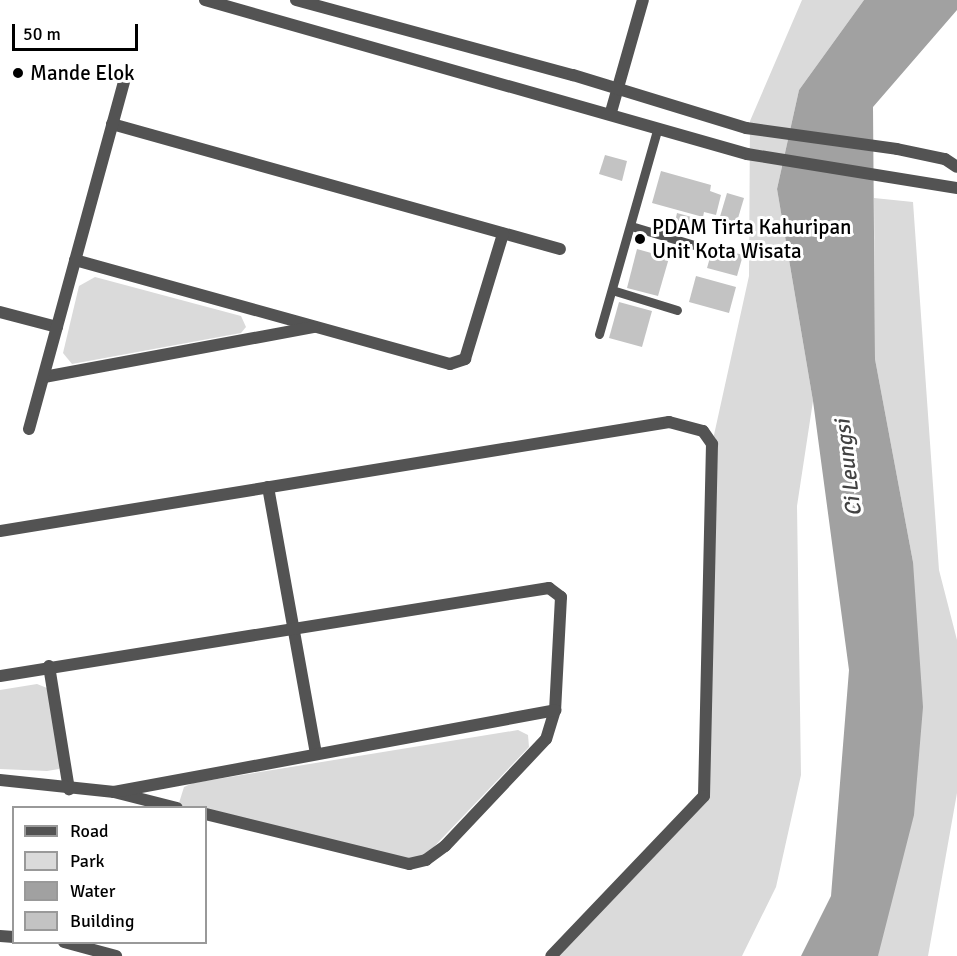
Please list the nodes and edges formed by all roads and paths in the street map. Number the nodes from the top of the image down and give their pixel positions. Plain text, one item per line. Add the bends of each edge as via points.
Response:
1 (205, 0) edge
2 (296, 0) edge
3 (643, 0) edge
4 (126, 74) dead end
5 (617, 89) junction
6 (611, 112) junction
7 (112, 124) junction
8 (658, 127) junction
9 (957, 166) edge
10 (957, 188) edge
11 (631, 226) junction
12 (504, 234) junction
13 (701, 247) dead end
14 (560, 249) dead end
15 (75, 260) junction
16 (612, 290) junction
17 (676, 310) dead end
18 (0, 312) edge
19 (57, 327) junction
20 (318, 327) junction
21 (599, 334) dead end
22 (44, 377) junction
23 (29, 429) dead end
24 (268, 488) junction
25 (0, 531) edge
26 (292, 628) junction
27 (49, 666) junction
28 (0, 676) edge
29 (555, 710) junction
30 (316, 753) junction
31 (0, 780) edge
32 (69, 789) junction
33 (114, 792) junction
34 (173, 806) edge
35 (207, 814) edge
36 (71, 944) edge
37 (116, 956) edge
38 (551, 956) edge

1 - 6 street
2 - 5 street
3 - 5 street
4 - 7 street
5 - 6 street
5 - 9 street via 746,128 897,149 945,159
6 - 8 street
7 - 12 street
7 - 15 street
8 - 10 street via 747,154 893,174
8 - 11 lane
11 - 13 lane
11 - 16 lane
12 - 14 street
12 - 20 street via 465,358 450,364
15 - 19 street
15 - 20 street
16 - 17 lane
16 - 21 lane
18 - 19 street
19 - 22 street
20 - 22 street
22 - 23 street
24 - 25 street
24 - 26 street
24 - 38 street via 669,422 703,431 712,444 704,796
26 - 27 street
26 - 29 street via 549,588 561,597
26 - 30 street
27 - 28 street
27 - 32 street
29 - 30 street
29 - 35 street via 546,739 445,846 426,860 410,864
30 - 33 street
31 - 32 street
32 - 33 street
33 - 34 street
36 - 37 street

